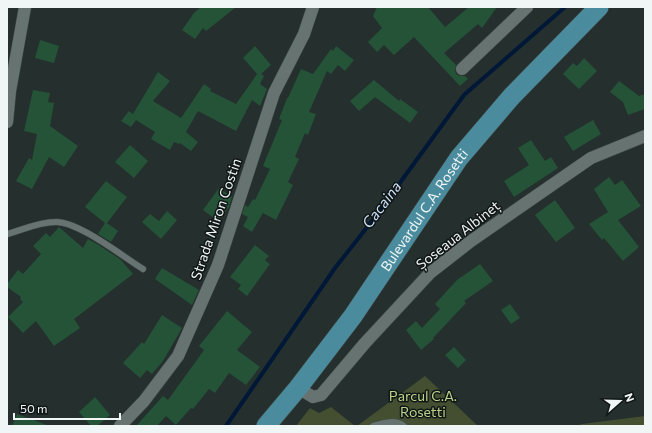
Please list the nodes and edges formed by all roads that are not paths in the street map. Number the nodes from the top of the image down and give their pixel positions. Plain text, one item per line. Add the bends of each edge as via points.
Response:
1 (25, 7) edge
2 (313, 7) edge
3 (599, 7) edge
4 (519, 10) edge
5 (462, 69) dead end
6 (7, 122) edge
7 (645, 136) edge
8 (7, 234) edge
9 (143, 269) dead end
10 (298, 388) junction
11 (120, 426) edge
12 (266, 426) edge
13 (373, 426) edge
14 (404, 426) edge

1 - 6 street
2 - 11 street, Strada Miron Costin via 304,34 274,93 218,265 178,356 144,401
3 - 10 main road, Bulevardul C.A. Rosetti via 512,96 458,158 370,292
4 - 5 street
7 - 10 street, Șoseaua Albineț via 591,158 430,273 321,394 313,397
8 - 9 lane via 53,222 63,222 76,227
10 - 12 main road, Bulevardul C.A. Rosetti
13 - 14 lane via 387,422

